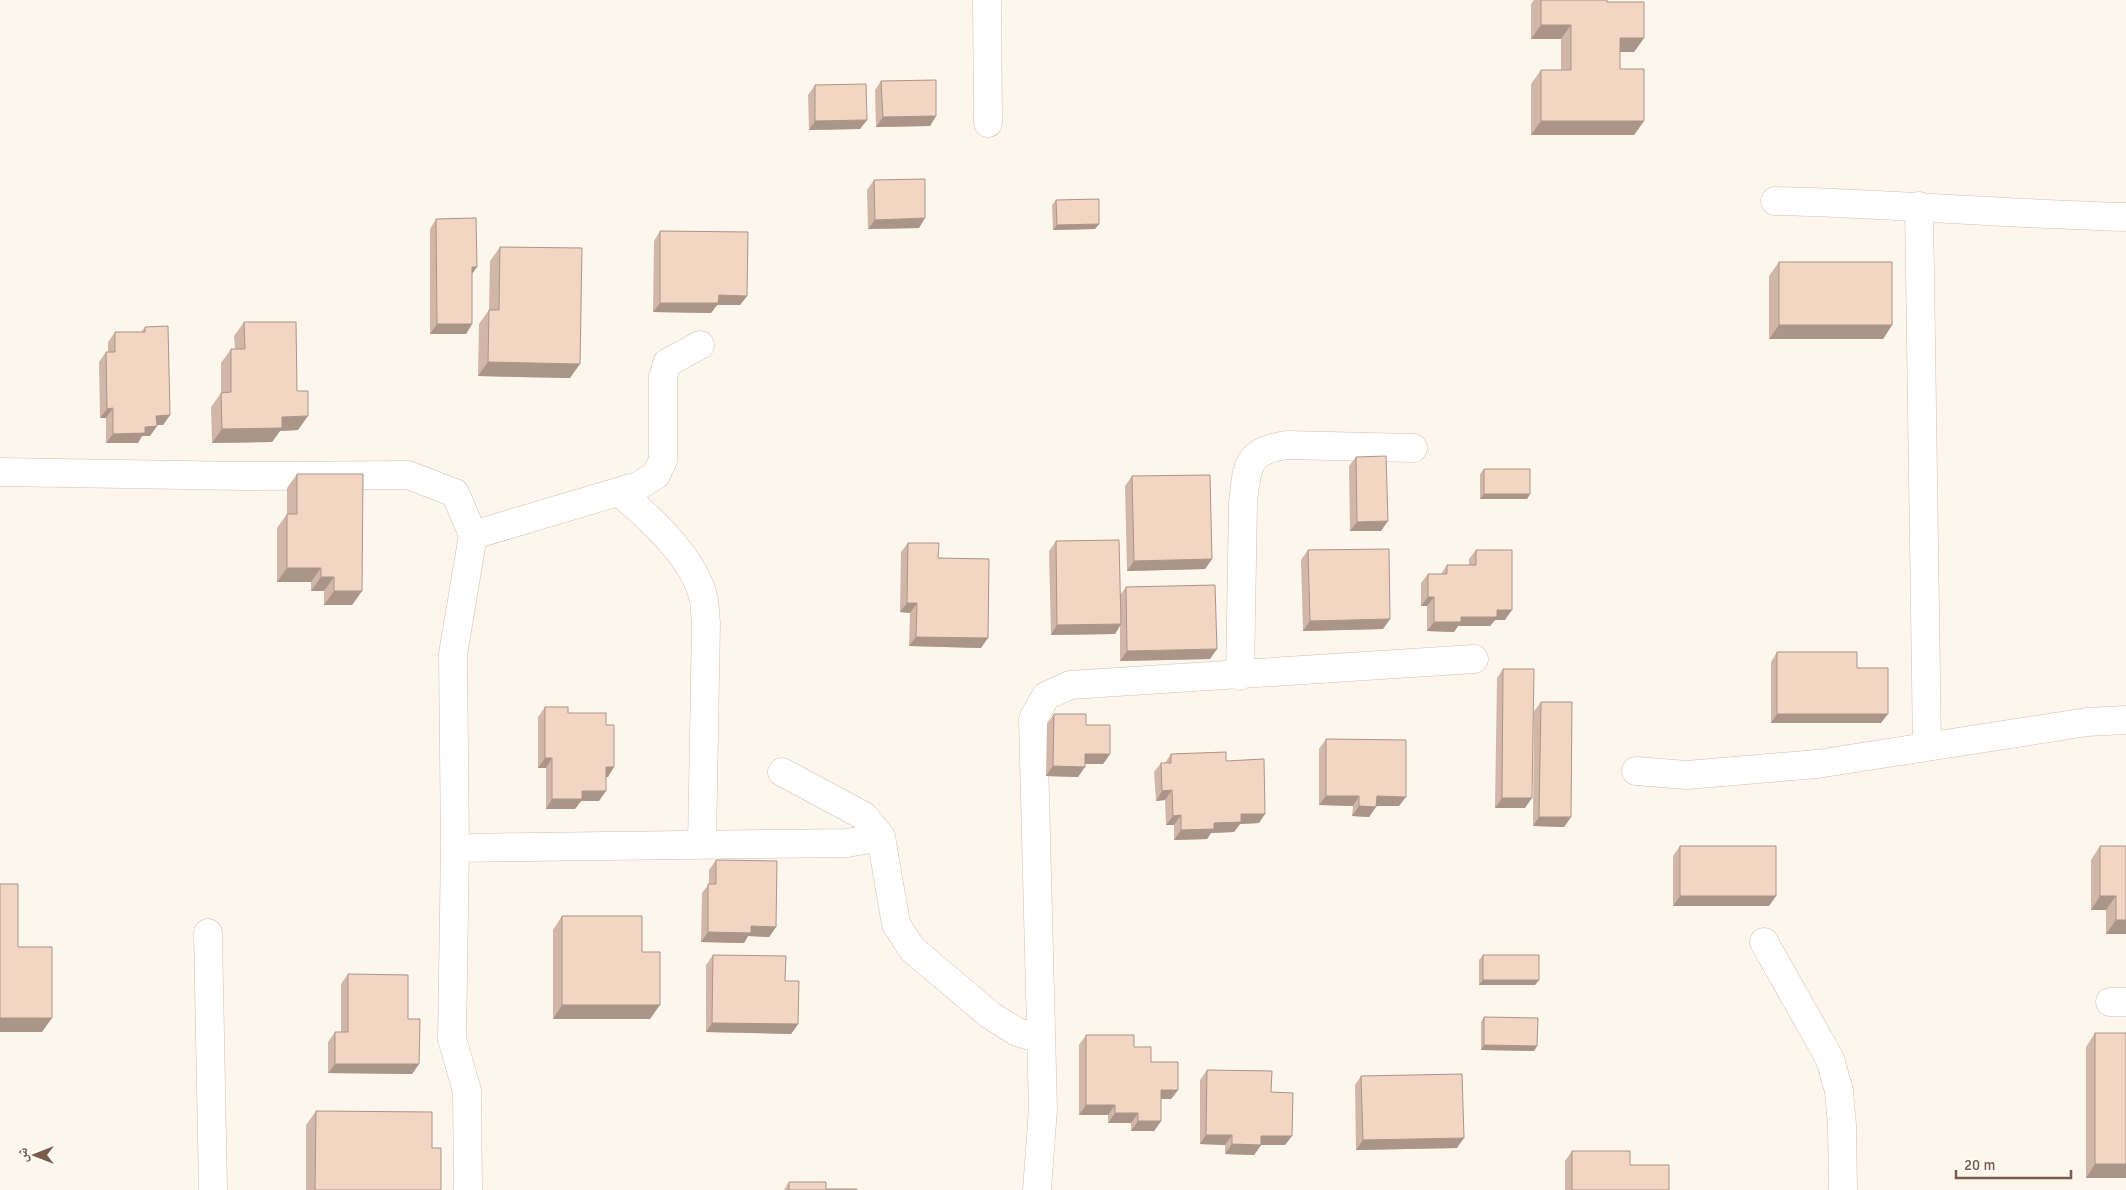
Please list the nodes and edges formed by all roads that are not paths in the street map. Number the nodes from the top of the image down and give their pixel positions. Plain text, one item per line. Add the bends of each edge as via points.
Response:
1 (987, 0) edge
2 (988, 123) dead end
3 (1775, 201) dead end
4 (1919, 206) junction
5 (2126, 217) edge
6 (700, 345) dead end
7 (1413, 448) dead end
8 (0, 472) edge
9 (619, 492) junction
10 (473, 535) junction
11 (1474, 659) dead end
12 (1240, 676) junction
13 (2126, 720) edge
14 (1927, 746) junction
15 (1636, 771) dead end
16 (782, 772) dead end
17 (881, 837) junction
18 (702, 844) junction
19 (455, 848) junction
20 (208, 934) dead end
21 (1764, 942) dead end
22 (1041, 1039) junction
23 (213, 1190) edge
24 (468, 1190) edge
25 (1037, 1190) edge
26 (1843, 1190) edge

1 - 2 street
3 - 4 street
4 - 5 street
4 - 14 street
6 - 9 street via 667,363 663,377 663,460 656,475
7 - 12 street via 1287,445 1255,455 1246,476 1243,503
8 - 10 street via 408,475 455,494
9 - 10 street
9 - 18 street via 655,524 684,560 697,579 704,599
10 - 19 street via 453,654
11 - 12 street
12 - 22 street via 1070,685 1046,696 1033,719
13 - 14 street via 2088,722
14 - 15 street via 1751,771 1687,775
16 - 17 street via 864,816
17 - 18 street via 847,843
17 - 22 street via 896,924 912,949 990,1014 1017,1032
18 - 19 street
19 - 24 street via 452,1039 467,1091
20 - 23 street
21 - 26 street via 1830,1059 1839,1091
22 - 25 street via 1043,1109

